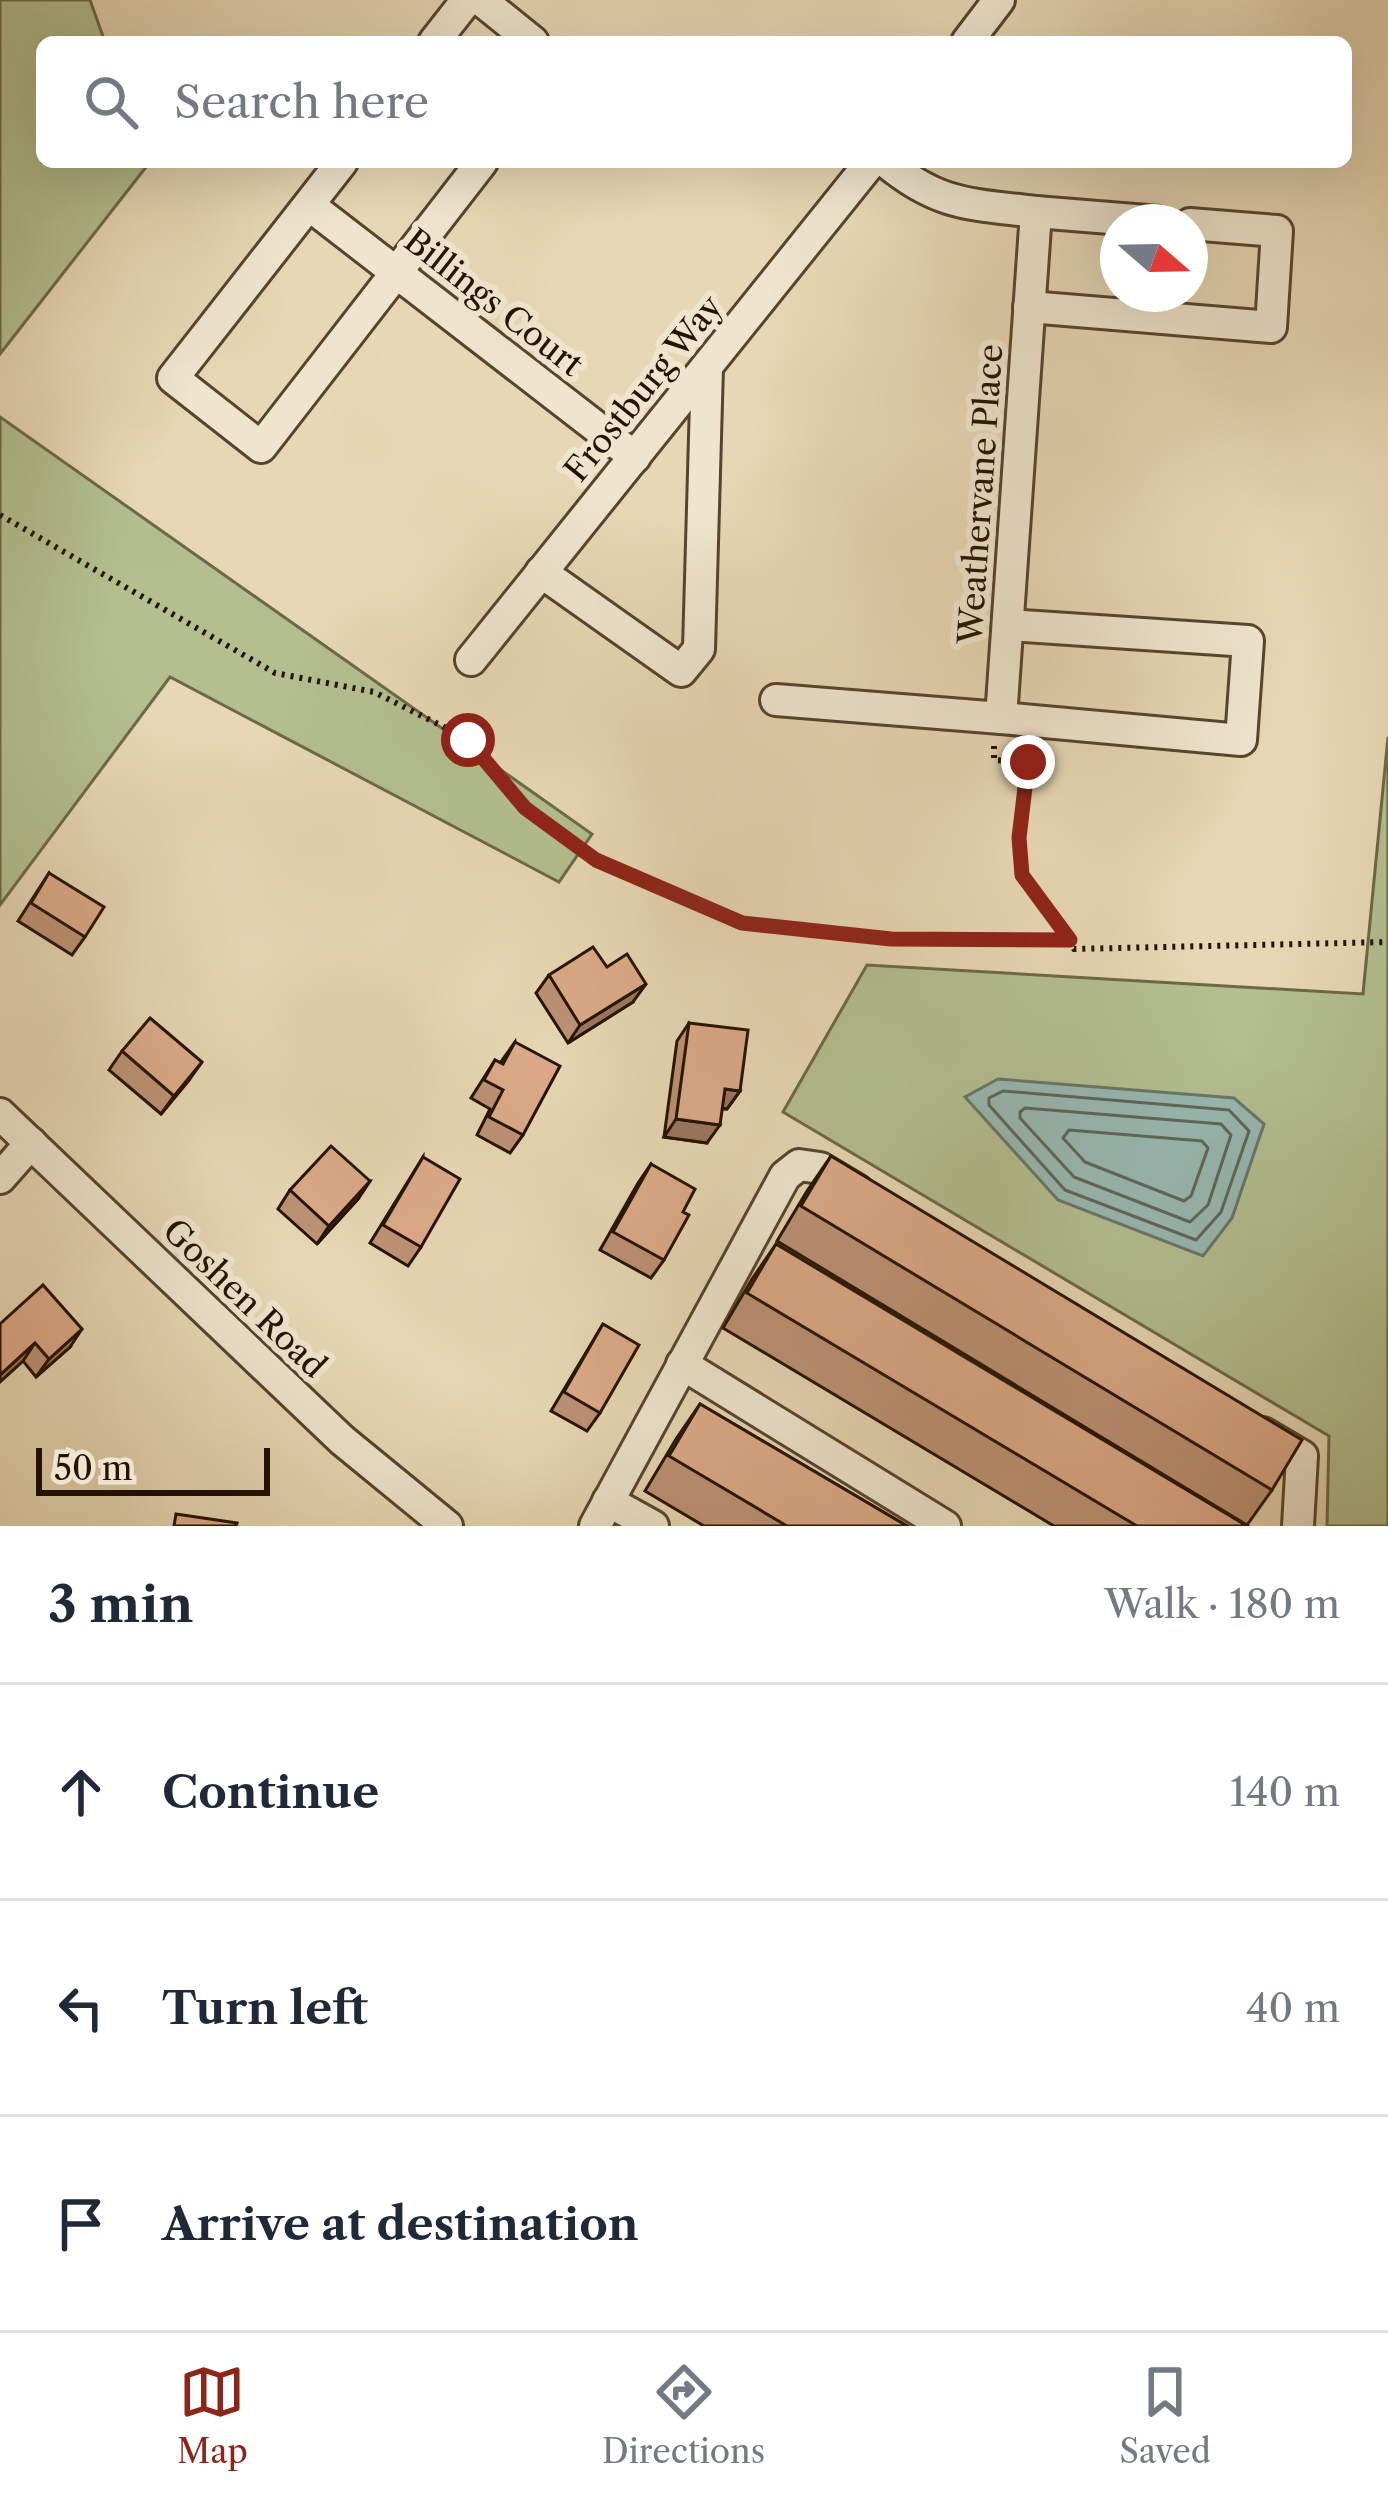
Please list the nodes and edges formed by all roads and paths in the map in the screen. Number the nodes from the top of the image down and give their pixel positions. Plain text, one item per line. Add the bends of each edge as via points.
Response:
1 (467, 0) edge
2 (481, 0) edge
3 (999, 0) edge
4 (439, 36) edge
5 (526, 36) edge
6 (972, 36) edge
7 (337, 168) edge
8 (477, 168) edge
9 (866, 168) edge
10 (893, 168) edge
11 (309, 205) junction
12 (1036, 212) junction
13 (1100, 217) edge
14 (1208, 225) edge
15 (397, 273) junction
16 (1029, 307) junction
17 (707, 367) junction
18 (634, 457) junction
19 (0, 515) edge
20 (542, 572) junction
21 (1008, 625) junction
22 (471, 660) dead end
23 (776, 700) dead end
24 (998, 717) junction
25 (1070, 940) junction
26 (1388, 942) edge
27 (0, 1114) edge
28 (32, 1144) junction
29 (0, 1178) edge
30 (880, 1204) edge
31 (682, 1364) junction
32 (1242, 1420) edge
33 (602, 1513) edge
34 (447, 1526) edge
35 (652, 1526) edge
36 (945, 1526) edge
37 (1298, 1526) edge

1 - 4 street
2 - 5 street
3 - 6 street
7 - 11 street
8 - 15 street
9 - 17 street, Frostburg Way
10 - 12 street via 948,201
11 - 15 street, Billings Court
11 - 15 street via 173,378 261,447
12 - 13 street
12 - 16 street, Weathervane Place
14 - 16 street via 1277,231 1271,327
15 - 18 street, Billings Court
16 - 21 street, Weathervane Place
17 - 18 street, Frostburg Way
17 - 20 street via 699,649 681,671
18 - 20 street, Frostburg Way
19 - 25 path via 275,673 374,692 468,740 525,808 596,860 742,923 891,939
20 - 22 street, Frostburg Way
21 - 24 street, Weathervane Place
21 - 24 street via 1248,641 1241,740
23 - 24 street
24 - 25 path via 994,760 1028,762 1022,875
25 - 26 path via 1074,949
27 - 28 street, Goshen Road
28 - 29 street
28 - 34 street, Goshen Road via 342,1440
30 - 31 street via 820,1168 799,1165 785,1175 758,1251
31 - 33 street
31 - 36 street
32 - 37 street via 1302,1456
33 - 35 street

